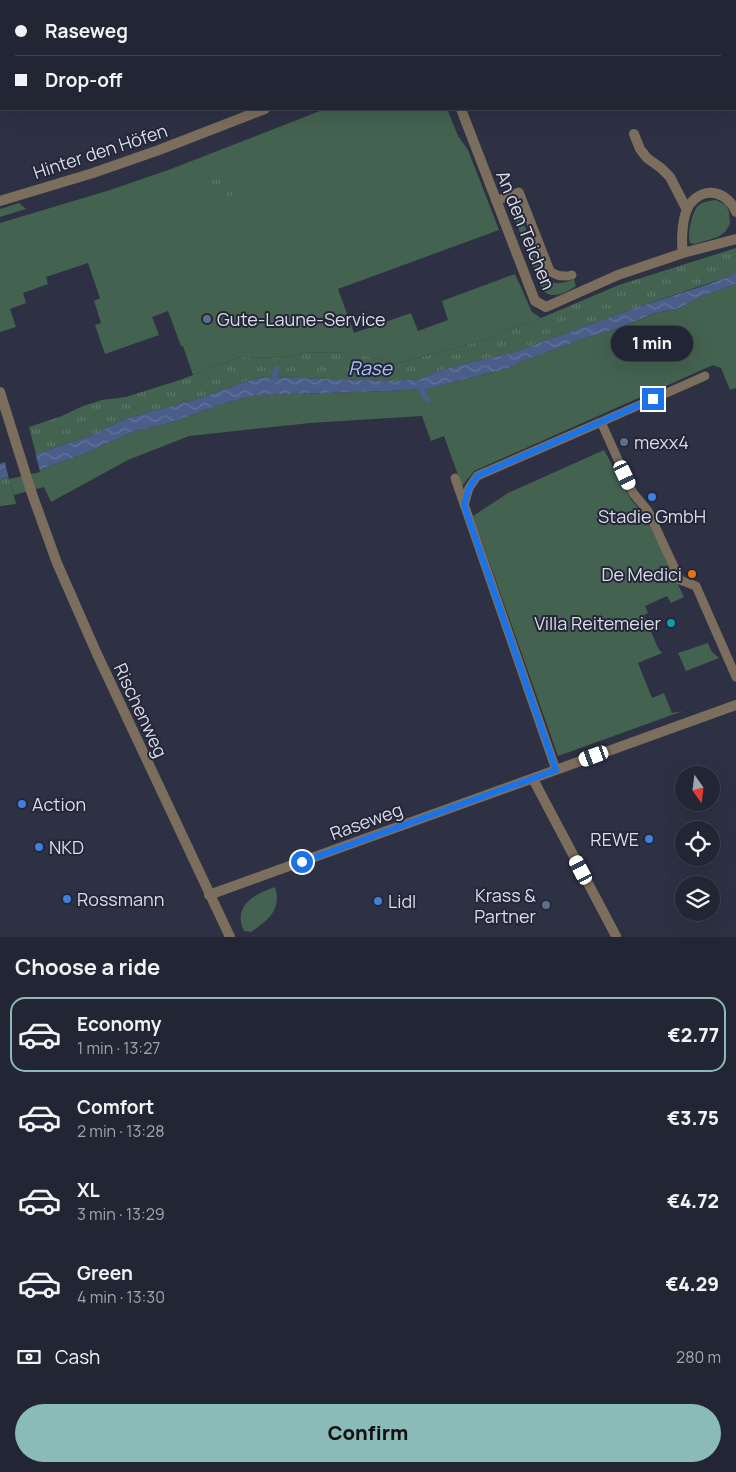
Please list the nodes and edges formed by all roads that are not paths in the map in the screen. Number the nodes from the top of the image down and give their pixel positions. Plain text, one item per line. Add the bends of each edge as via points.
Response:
1 (262, 110) edge
2 (460, 110) edge
3 (634, 134) dead end
4 (0, 201) edge
5 (496, 201) junction
6 (687, 210) junction
7 (736, 212) edge
8 (736, 239) edge
9 (684, 253) junction
10 (572, 275) dead end
11 (705, 376) dead end
12 (0, 392) edge
13 (600, 422) junction
14 (454, 478) dead end
15 (464, 505) junction
16 (736, 677) edge
17 (736, 705) edge
18 (556, 770) junction
19 (533, 778) junction
20 (209, 894) junction
21 (618, 936) edge
22 (230, 937) edge

1 - 4 street, Hinter den Höfen via 93,173
2 - 5 street, An den Teichen
3 - 6 street via 647,158 670,177
5 - 9 street, An den Teichen via 535,301 546,307 618,275
5 - 10 lane via 519,192 550,271 562,277
6 - 7 street via 696,199 718,193 729,200
6 - 9 street via 681,244
8 - 9 street, An den Teichen
11 - 13 lane
12 - 20 street, Rischenweg via 54,554 96,654
13 - 15 lane via 477,476
13 - 16 lane via 634,493 648,511 680,580 696,586
14 - 15 lane
15 - 18 lane
17 - 18 street, Raseweg
18 - 19 street, Raseweg
19 - 20 street, Raseweg
19 - 21 street
20 - 22 street, Rischenweg

